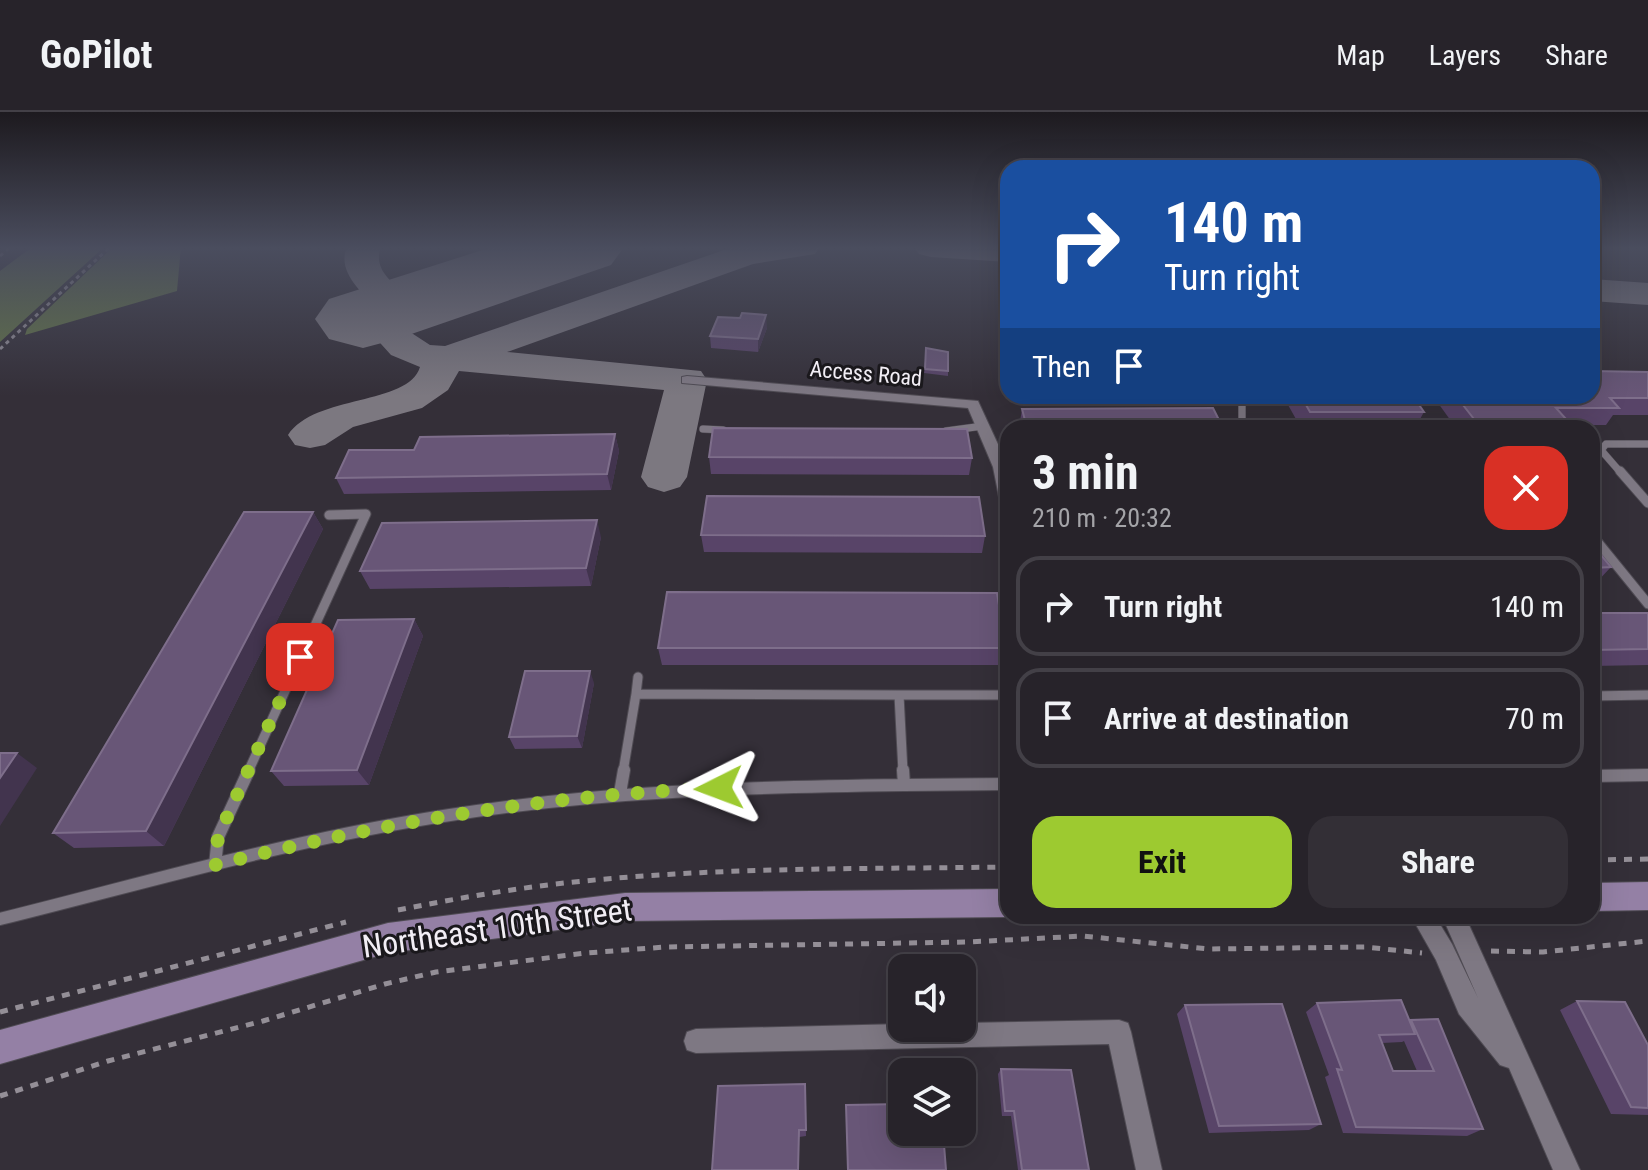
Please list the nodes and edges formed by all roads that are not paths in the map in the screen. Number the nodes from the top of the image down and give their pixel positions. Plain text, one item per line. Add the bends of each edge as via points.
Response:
1 (687, 380) dead end
2 (1242, 406) dead end
3 (1242, 420) edge
4 (983, 426) junction
5 (703, 429) dead end
6 (733, 430) edge
7 (933, 431) edge
8 (1648, 444) edge
9 (1600, 448) edge
10 (1600, 453) edge
11 (1000, 465) edge
12 (1648, 503) edge
13 (329, 515) dead end
14 (1600, 545) edge
15 (1648, 604) edge
16 (638, 677) dead end
17 (636, 694) junction
18 (899, 695) junction
19 (1000, 695) dead end
20 (1648, 695) edge
21 (1600, 696) edge
22 (1648, 775) edge
23 (1600, 776) edge
24 (1000, 784) edge
25 (904, 785) junction
26 (620, 793) junction
27 (215, 865) junction
28 (1648, 896) edge
29 (1600, 897) edge
30 (1000, 903) edge
31 (0, 919) edge
32 (1427, 924) edge
33 (1457, 924) edge
34 (696, 1041) dead end
35 (0, 1047) edge
36 (1526, 1077) junction
37 (1149, 1170) edge
38 (1567, 1170) edge

1 - 4 street, Access Road via 973,404
2 - 3 lane
4 - 7 lane
4 - 11 street, Access Road
5 - 6 lane
8 - 9 lane
10 - 12 lane
13 - 27 lane via 366,514 218,837
14 - 15 lane
16 - 17 lane
17 - 18 lane
17 - 26 lane
18 - 19 lane
18 - 25 lane
20 - 21 lane
22 - 23 lane
24 - 25 lane
25 - 26 lane
26 - 27 lane via 447,815
27 - 31 lane
28 - 29 street
30 - 35 street, Northeast 10th Street via 625,907 388,938
32 - 36 street via 1468,1005
33 - 36 street
34 - 37 street via 1119,1032
36 - 38 street

